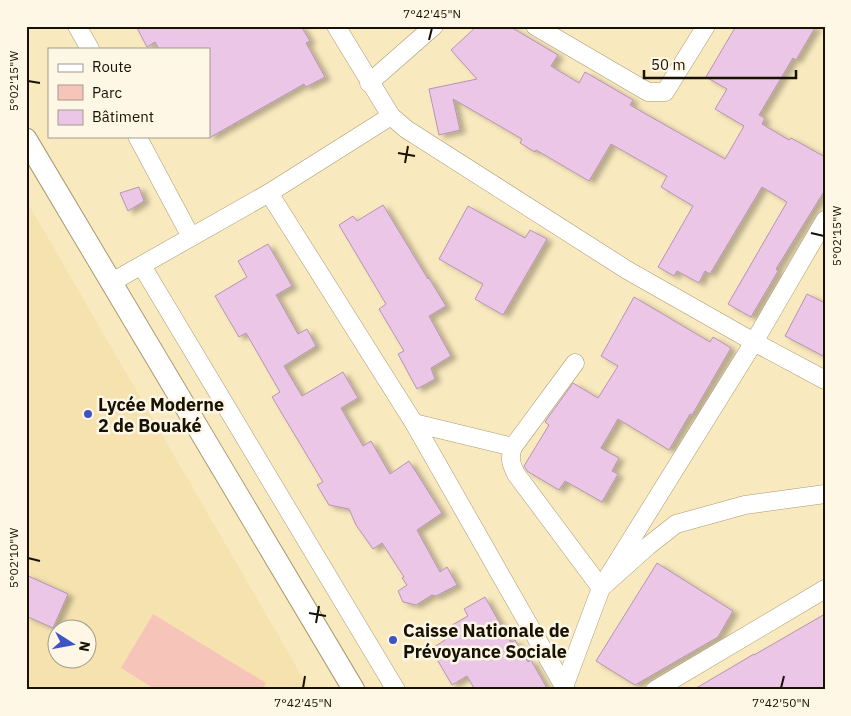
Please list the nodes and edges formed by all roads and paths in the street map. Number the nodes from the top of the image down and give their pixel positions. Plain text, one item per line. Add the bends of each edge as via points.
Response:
1 (77, 26) edge
2 (336, 26) edge
3 (434, 26) edge
4 (534, 26) edge
5 (706, 26) edge
6 (89, 48) edge
7 (370, 83) junction
8 (391, 116) junction
9 (26, 138) edge
10 (138, 138) edge
11 (269, 193) junction
12 (825, 220) edge
13 (191, 236) junction
14 (142, 266) junction
15 (112, 282) junction
16 (754, 342) junction
17 (575, 363) dead end
18 (825, 380) edge
19 (414, 423) junction
20 (513, 447) junction
21 (825, 494) edge
22 (601, 588) junction
23 (825, 589) edge
24 (565, 688) edge
25 (354, 690) edge
26 (396, 690) edge
27 (655, 690) edge

1 - 6 street
2 - 7 street
3 - 7 street
4 - 5 street via 648,92 665,92
7 - 8 street
8 - 11 street
8 - 16 street via 406,129 626,270
9 - 15 street
10 - 13 street
11 - 13 street
11 - 19 street
12 - 16 street
13 - 14 street
14 - 15 street
14 - 26 street
15 - 25 street
16 - 18 street
16 - 22 street
17 - 20 street
19 - 20 street
19 - 24 street
20 - 22 street via 510,455 516,474
21 - 22 street via 745,505 676,524
22 - 24 street
23 - 27 street

